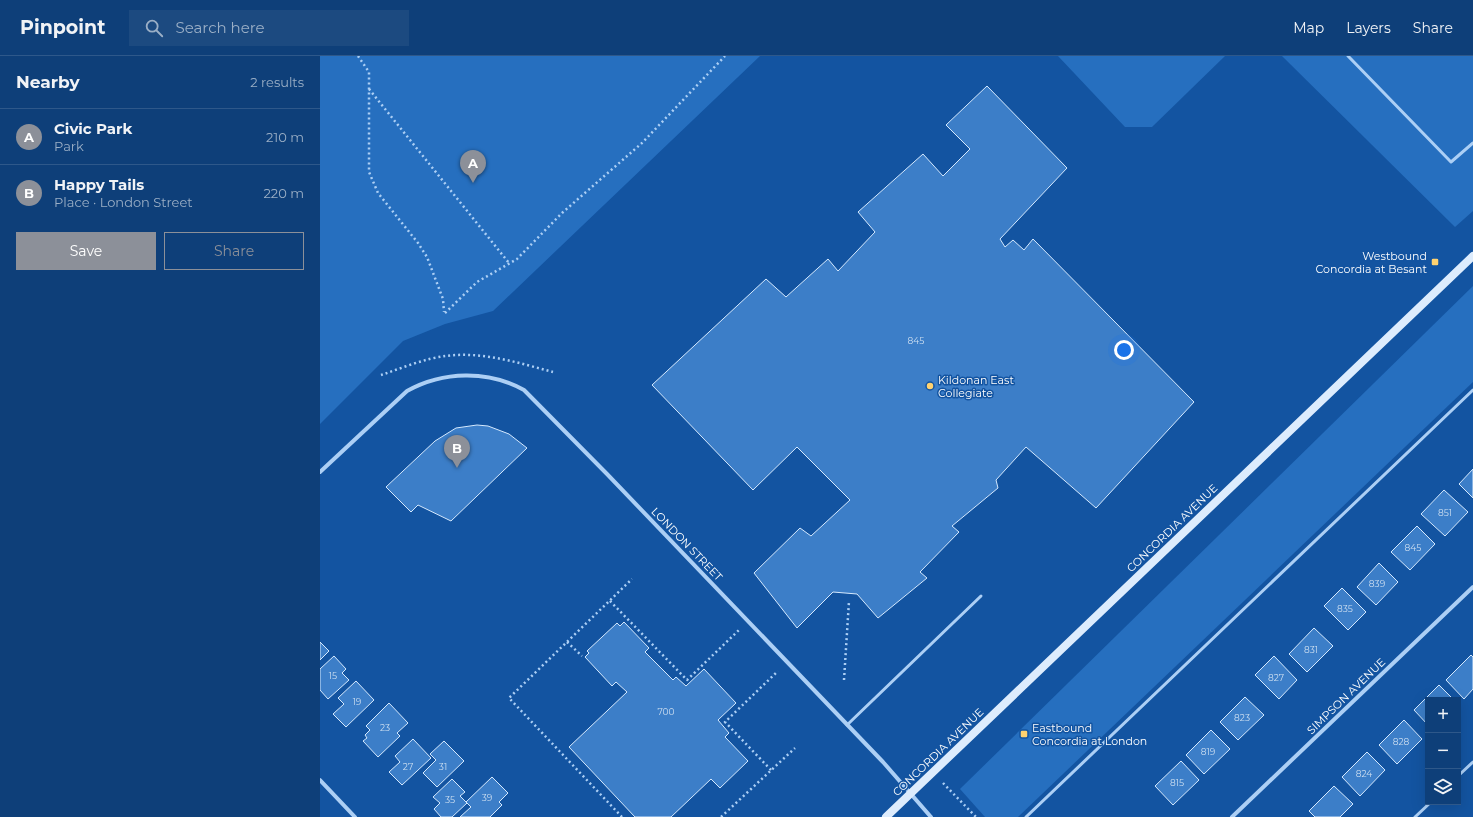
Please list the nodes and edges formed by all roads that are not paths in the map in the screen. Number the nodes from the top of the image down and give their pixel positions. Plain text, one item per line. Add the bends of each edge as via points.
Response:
1 (1348, 56) edge
2 (1473, 143) edge
3 (1473, 256) edge
4 (1473, 390) edge
5 (320, 472) edge
6 (1473, 587) edge
7 (981, 596) dead end
8 (847, 725) junction
9 (1473, 762) edge
10 (1461, 773) edge
11 (320, 780) edge
12 (910, 795) junction
13 (1428, 805) edge
14 (355, 817) edge
15 (886, 817) edge
16 (931, 817) edge
17 (1026, 817) edge
18 (1232, 817) edge
19 (1415, 817) edge

1 - 2 lane via 1451,162
3 - 12 main road, CONCORDIA AVENUE
4 - 17 lane
5 - 8 street, LONDON STREET via 393,403 422,382 439,378 476,376 510,382 524,390 607,474
6 - 18 street, SIMPSON AVENUE
7 - 8 lane
8 - 12 street, LONDON STREET via 883,762
9 - 10 lane
11 - 14 street
12 - 15 main road, CONCORDIA AVENUE
12 - 16 street, LONDON STREET
13 - 19 lane

